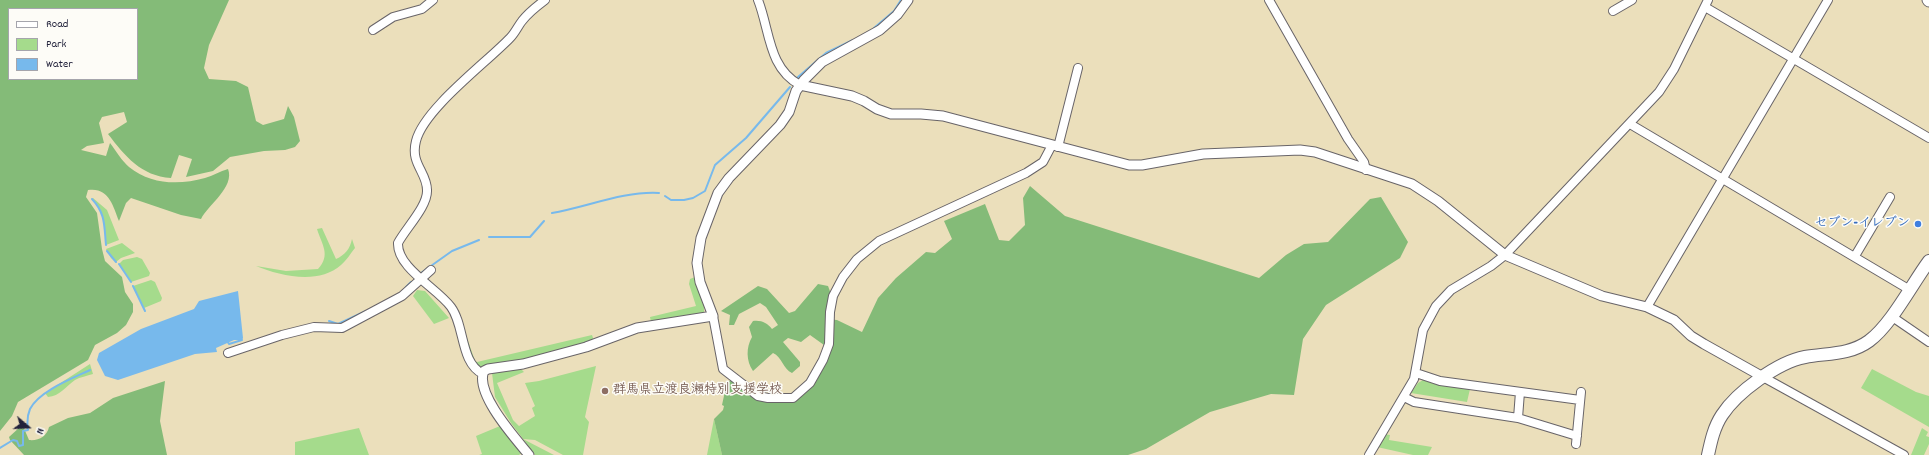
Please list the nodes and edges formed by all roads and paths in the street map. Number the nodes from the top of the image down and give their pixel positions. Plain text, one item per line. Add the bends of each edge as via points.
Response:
1 (433, 0) edge
2 (545, 0) edge
3 (758, 0) edge
4 (908, 0) edge
5 (1269, 0) edge
6 (1632, 0) edge
7 (1828, 0) edge
8 (1706, 4) edge
9 (1613, 11) dead end
10 (373, 30) dead end
11 (1794, 58) junction
12 (1078, 68) dead end
13 (800, 85) junction
14 (1630, 124) junction
15 (1929, 138) edge
16 (1055, 146) junction
17 (1366, 170) junction
18 (1723, 179) junction
19 (1890, 197) dead end
20 (1505, 255) junction
21 (1856, 256) junction
22 (1929, 261) edge
23 (431, 270) dead end
24 (422, 278) junction
25 (1910, 290) junction
26 (1647, 306) junction
27 (713, 316) junction
28 (1891, 316) junction
29 (1929, 342) edge
30 (228, 353) dead end
31 (1416, 373) junction
32 (483, 374) junction
33 (1764, 377) junction
34 (1520, 392) junction
35 (1404, 397) junction
36 (1518, 418) junction
37 (529, 455) edge
38 (1369, 455) edge
39 (1708, 455) edge
40 (1904, 455) edge

1 - 10 street via 422,9 393,17
2 - 24 street via 430,116 419,131 415,154 418,168 427,184 427,195 424,204 398,243 398,248 406,263
3 - 13 street via 778,63 788,78
4 - 13 street via 897,15 880,30 822,62
5 - 17 street via 1348,139 1364,162
6 - 9 street
7 - 11 street
8 - 11 street
8 - 14 street via 1667,82
11 - 15 street
11 - 18 street
12 - 16 street
13 - 16 street via 852,96 891,114 943,116
13 - 27 street via 785,118 729,178 715,201 701,238 697,263 700,282
14 - 18 street
14 - 20 street
16 - 17 street via 1129,165 1203,154 1300,150 1315,152
16 - 27 street via 1046,159 1026,173 879,241 857,259 833,296 829,344 823,360 810,383 793,398 758,396 727,374 723,369
17 - 20 street via 1412,184 1438,201
18 - 21 street
18 - 26 street
19 - 21 street
20 - 26 street via 1602,296
20 - 31 street via 1452,290 1436,306 1423,330
21 - 25 street
22 - 25 main road
23 - 24 street
24 - 30 street via 402,296 342,328 314,327
24 - 32 street via 452,308 472,366
25 - 28 main road
26 - 33 street via 1674,320 1704,344
27 - 32 street via 637,328 586,347 523,364 488,369
28 - 29 street
28 - 33 main road via 1874,336 1858,347 1845,352 1794,360
31 - 34 street via 1440,381
31 - 35 street
32 - 37 street via 483,384 491,403
33 - 39 main road via 1722,414 1712,435
33 - 40 street
34 - 36 street
34 - 36 street via 1581,396 1576,440
35 - 36 street via 1414,402
35 - 38 street

